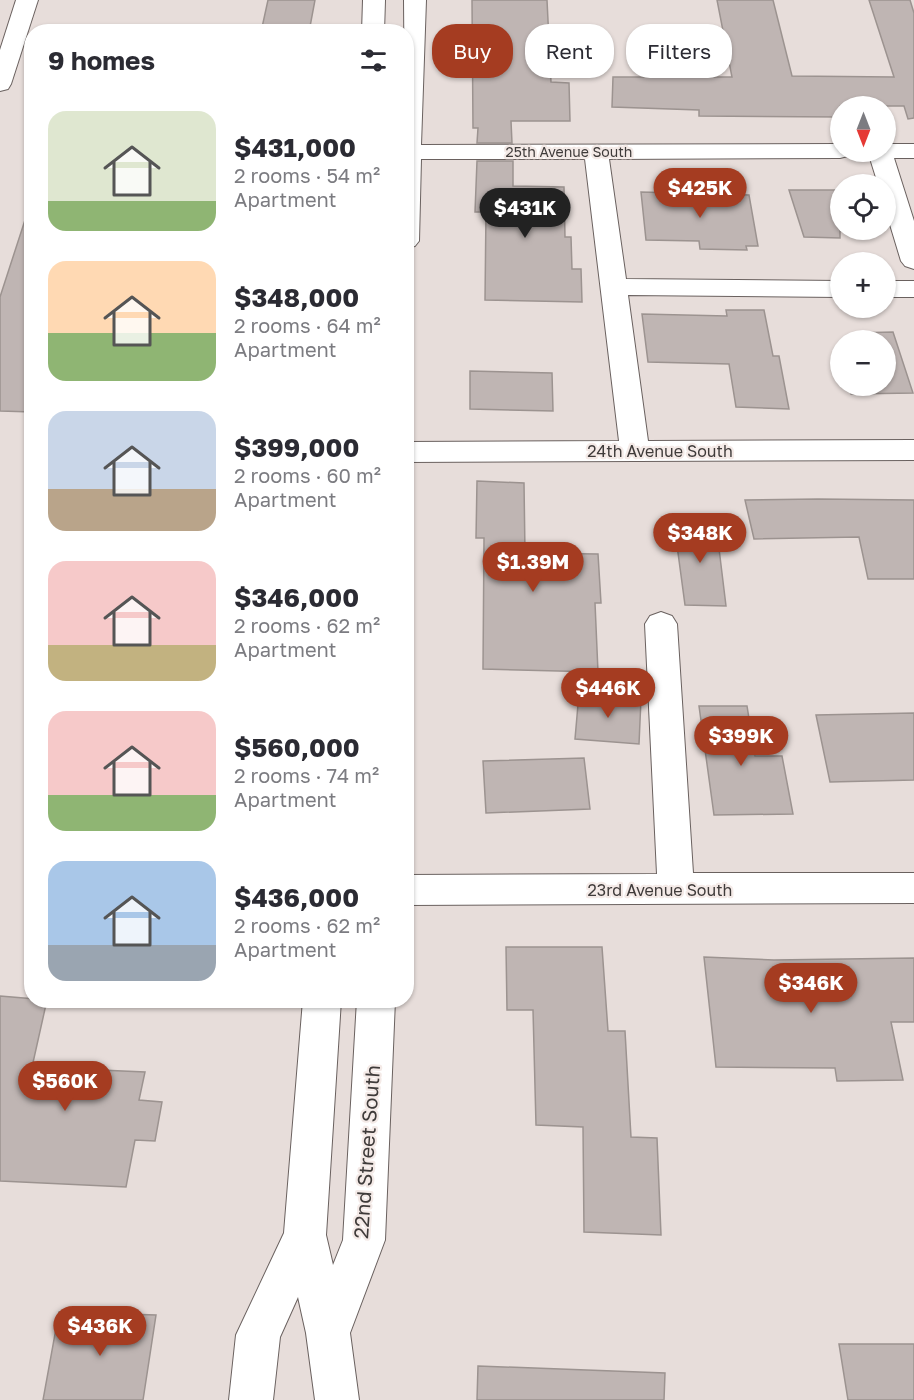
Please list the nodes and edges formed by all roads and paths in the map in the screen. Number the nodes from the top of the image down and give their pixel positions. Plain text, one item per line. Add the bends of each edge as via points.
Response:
1 (27, 0) edge
2 (375, 0) edge
3 (415, 0) edge
4 (374, 24) edge
5 (414, 24) edge
6 (0, 84) edge
7 (830, 151) edge
8 (896, 151) edge
9 (914, 151) edge
10 (414, 152) edge
11 (596, 152) junction
12 (883, 162) edge
13 (914, 261) edge
14 (614, 287) junction
15 (830, 289) edge
16 (896, 289) edge
17 (914, 289) edge
18 (914, 450) edge
19 (635, 451) junction
20 (414, 452) edge
21 (661, 624) dead end
22 (914, 888) edge
23 (414, 890) edge
24 (676, 890) junction
25 (320, 1008) edge
26 (376, 1008) edge
27 (305, 1235) junction
28 (328, 1333) junction
29 (251, 1400) edge
30 (337, 1400) edge

1 - 6 street
2 - 4 street
3 - 5 street
7 - 11 street, 25th Avenue South
8 - 9 street
10 - 11 street, 25th Avenue South
11 - 14 street
12 - 13 street
14 - 15 street
14 - 19 street
16 - 17 street
18 - 19 street, 24th Avenue South
19 - 20 street, 24th Avenue South
21 - 24 street
22 - 24 street, 23rd Avenue South
23 - 24 street, 23rd Avenue South
25 - 27 street, 22nd Street South
26 - 28 street, 22nd Street South via 364,1240
27 - 28 street, 22nd Street South
27 - 29 street via 258,1335
28 - 30 street, 22nd Street South

